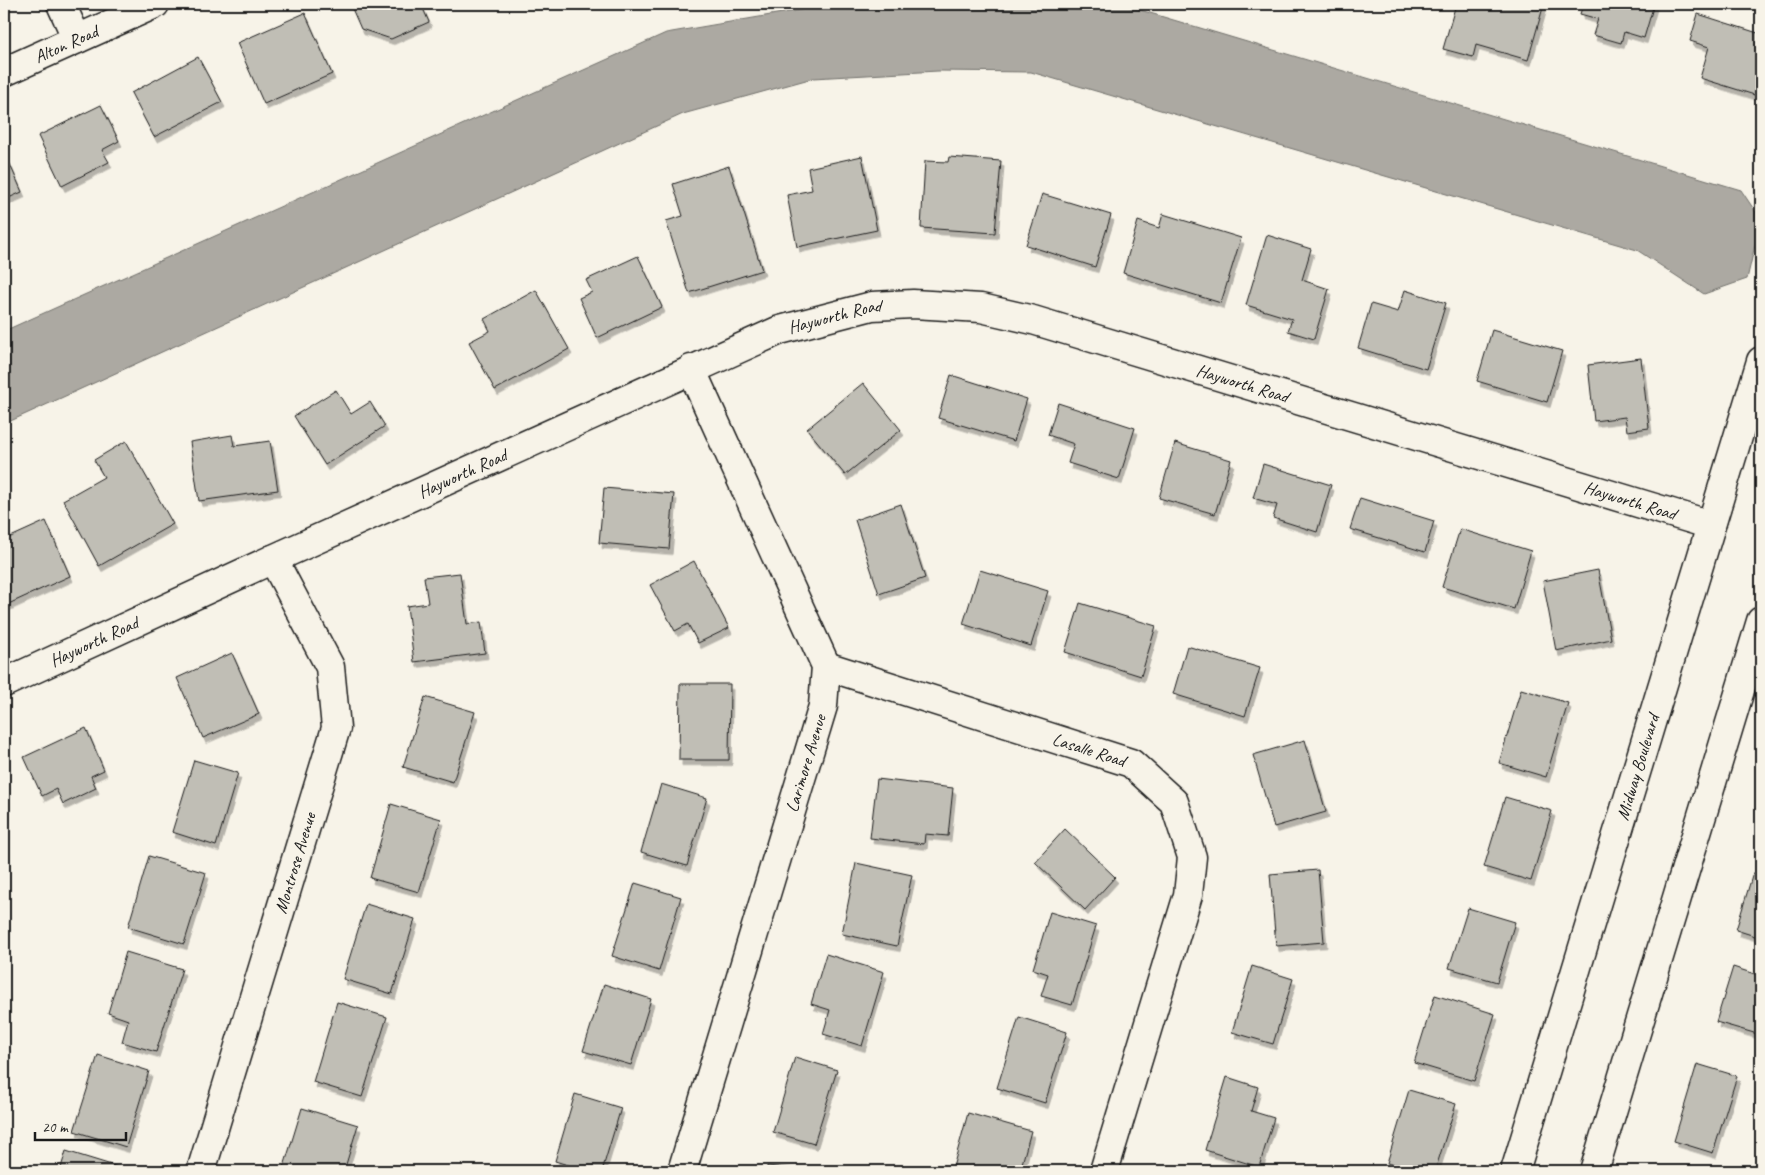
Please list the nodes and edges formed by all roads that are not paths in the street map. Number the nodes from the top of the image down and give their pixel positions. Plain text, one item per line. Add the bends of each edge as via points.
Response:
1 (61, 4) edge
2 (155, 4) edge
3 (77, 39) junction
4 (4, 72) edge
5 (1761, 361) edge
6 (691, 369) junction
7 (1712, 525) junction
8 (273, 559) junction
9 (1761, 621) edge
10 (826, 666) junction
11 (4, 683) edge
12 (202, 1171) edge
13 (682, 1171) edge
14 (1104, 1171) edge
15 (1514, 1171) edge
16 (1594, 1171) edge

1 - 3 street
2 - 3 street, Alton Road
3 - 4 street, Alton Road
5 - 7 street, Midway Boulevard
6 - 7 street, Hayworth Road via 780,330 872,306 913,304 980,308 1034,320
6 - 8 street, Hayworth Road
6 - 10 street, Larimore Avenue
7 - 15 street, Midway Boulevard
8 - 11 street, Hayworth Road
8 - 12 street, Montrose Avenue via 330,667 336,728
9 - 16 street
10 - 13 street, Larimore Avenue via 823,706
10 - 14 street, Lasalle Road via 1131,763 1174,802 1192,857 1188,895

